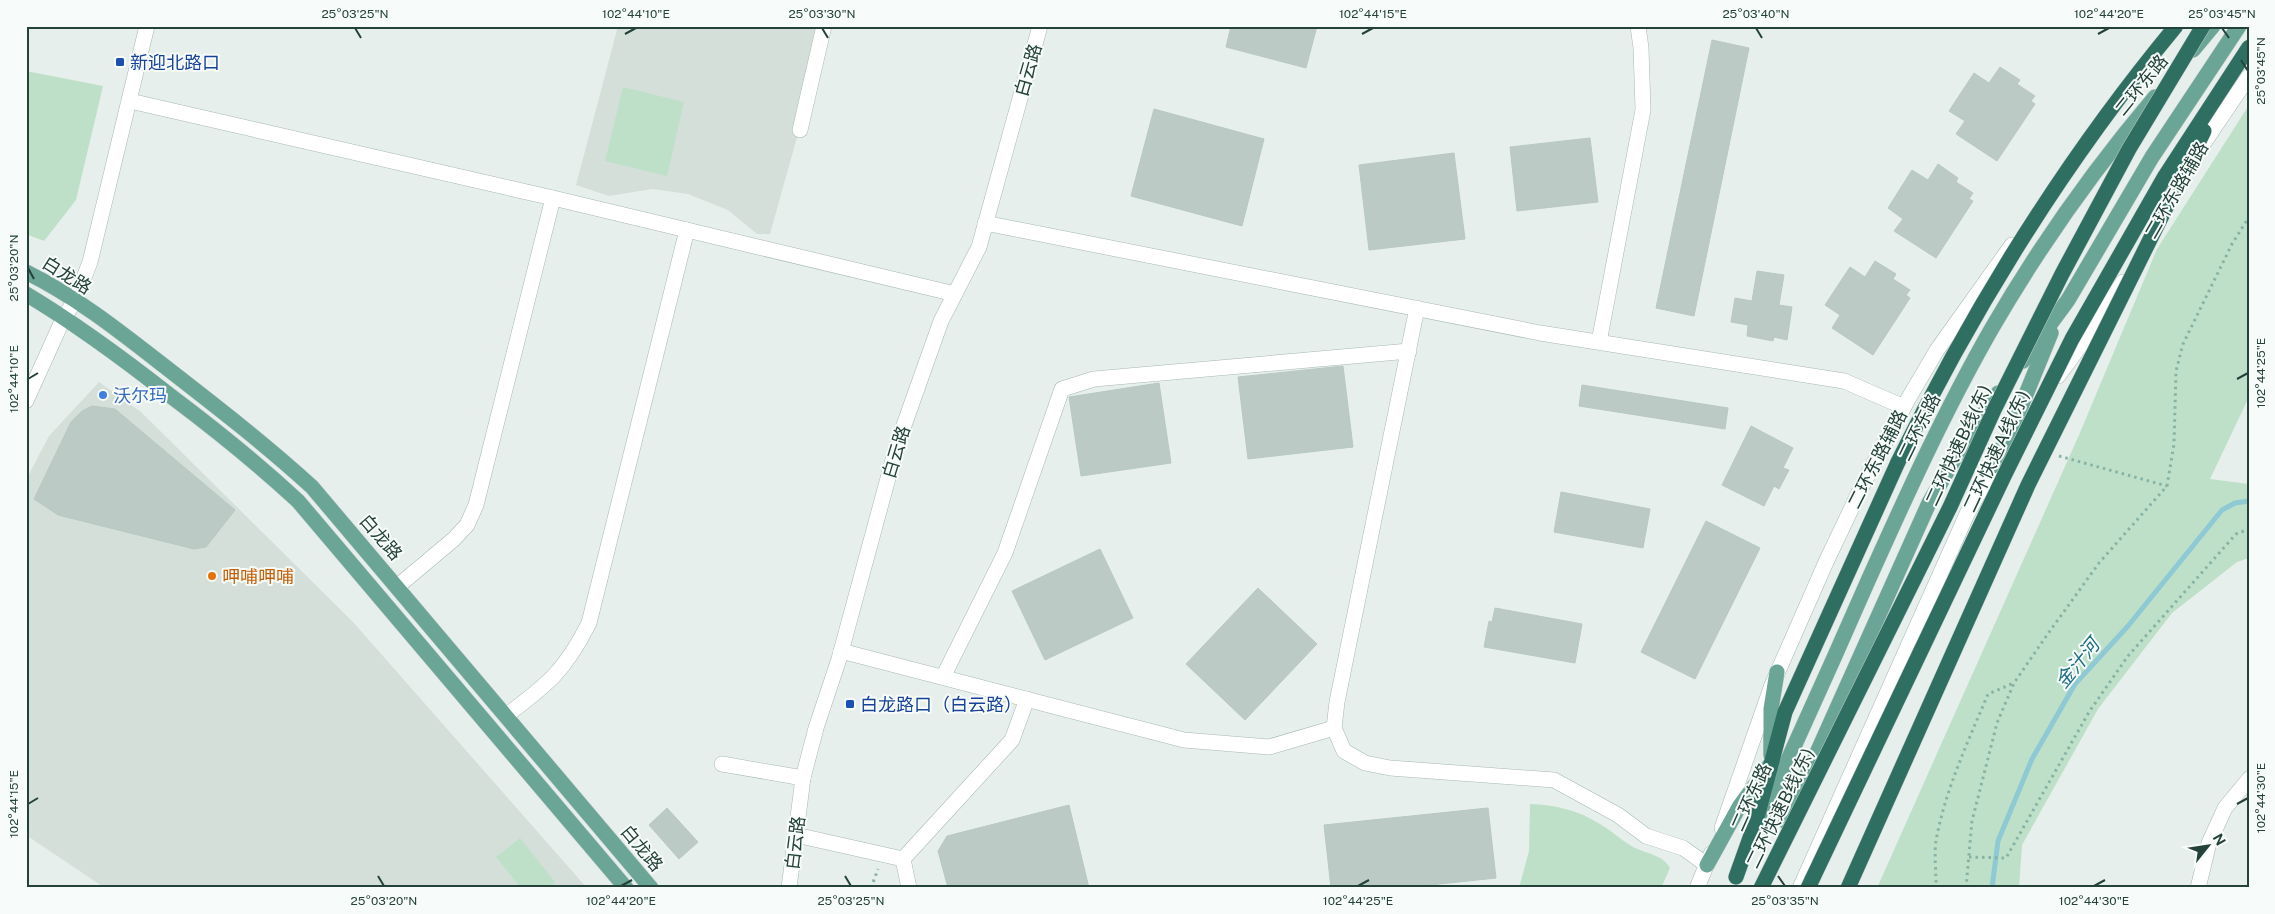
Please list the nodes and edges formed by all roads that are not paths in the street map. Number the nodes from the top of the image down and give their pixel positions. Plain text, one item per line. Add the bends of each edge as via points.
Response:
1 (147, 26) edge
2 (824, 26) edge
3 (1040, 26) edge
4 (1638, 26) edge
5 (2174, 26) edge
6 (2203, 26) edge
7 (2213, 26) edge
8 (2239, 26) edge
9 (2249, 47) edge
10 (2249, 51) edge
11 (2249, 76) edge
12 (130, 101) junction
13 (800, 130) dead end
14 (553, 198) junction
15 (985, 223) junction
16 (687, 230) junction
17 (26, 272) edge
18 (26, 294) edge
19 (955, 294) junction
20 (2068, 300) junction
21 (75, 301) junction
22 (1417, 308) junction
23 (64, 317) junction
24 (1599, 342) junction
25 (1409, 351) junction
26 (26, 401) edge
27 (1904, 407) junction
28 (1993, 466) junction
29 (398, 586) junction
30 (841, 651) junction
31 (1777, 672) junction
32 (943, 677) junction
33 (1817, 695) junction
34 (1027, 699) junction
35 (507, 715) junction
36 (1334, 728) junction
37 (722, 764) dead end
38 (1770, 764) junction
39 (803, 778) junction
40 (2249, 779) edge
41 (796, 835) junction
42 (903, 859) junction
43 (1707, 865) junction
44 (1734, 882) edge
45 (626, 888) edge
46 (651, 888) edge
47 (789, 888) edge
48 (909, 888) edge
49 (1697, 888) edge
50 (1759, 888) edge
51 (1800, 888) edge
52 (1808, 888) edge
53 (1848, 888) edge
54 (2198, 888) edge

1 - 12 street
2 - 13 street
3 - 15 street, 白云路
4 - 24 street via 1643,110
5 - 27 street, 二环东路辅路 via 1964,311
5 - 38 highway, bridge via 2094,132 2014,252 1953,356 1898,462 1796,683
6 - 50 highway, 二环快速B线(东), bridge via 2129,149 2062,274 1950,507
7 - 33 main road, 二环东路 via 2094,175 2046,242 1996,321 1929,447
8 - 20 main road via 2161,142
9 - 52 highway, 二环快速A线(东), bridge via 2156,191 2068,348
10 - 53 highway, bridge via 2194,150 2050,439
11 - 28 street, 二环东路辅路 via 2201,147 2104,312
12 - 14 street
12 - 21 street via 90,262
14 - 16 street
14 - 29 street via 476,505 467,524 454,539
15 - 19 street, 白云路 via 979,247
15 - 22 street
16 - 19 street
16 - 35 street via 588,624 563,668 547,685
17 - 21 main road, 白龙路
18 - 23 main road, 白龙路
19 - 30 street, 白云路 via 941,321 897,445
20 - 28 main road
20 - 50 main road via 1975,426 1940,482
21 - 23 street
21 - 29 main road, 白龙路 via 139,346 265,444 312,487
22 - 24 street
22 - 25 street
23 - 26 street
23 - 45 main road, 白龙路 via 128,362 252,459 298,501
24 - 27 street via 1844,381
25 - 32 street via 1094,379 1062,389 1004,554
25 - 36 street
27 - 31 street, 二环东路辅路 via 1834,545
28 - 51 street, 二环东路辅路 via 1967,514
29 - 35 main road, 白龙路
30 - 32 street
30 - 39 street, 白云路
31 - 38 main road via 1772,691
31 - 43 street, 二环东路辅路
32 - 34 street
33 - 38 main road
33 - 44 main road, 二环东路
34 - 36 street via 1184,740 1269,747
34 - 42 street via 1012,740
35 - 46 main road, 白龙路
36 - 43 street via 1344,751 1365,763 1390,768 1554,780 1618,815 1646,836 1683,848
37 - 39 street
38 - 43 main road via 1738,807
38 - 44 highway via 1753,833
39 - 41 street, 白云路
40 - 54 street via 2225,808 2209,843
41 - 42 street
41 - 47 street, 白云路
42 - 48 street
43 - 49 street, 二环东路辅路

